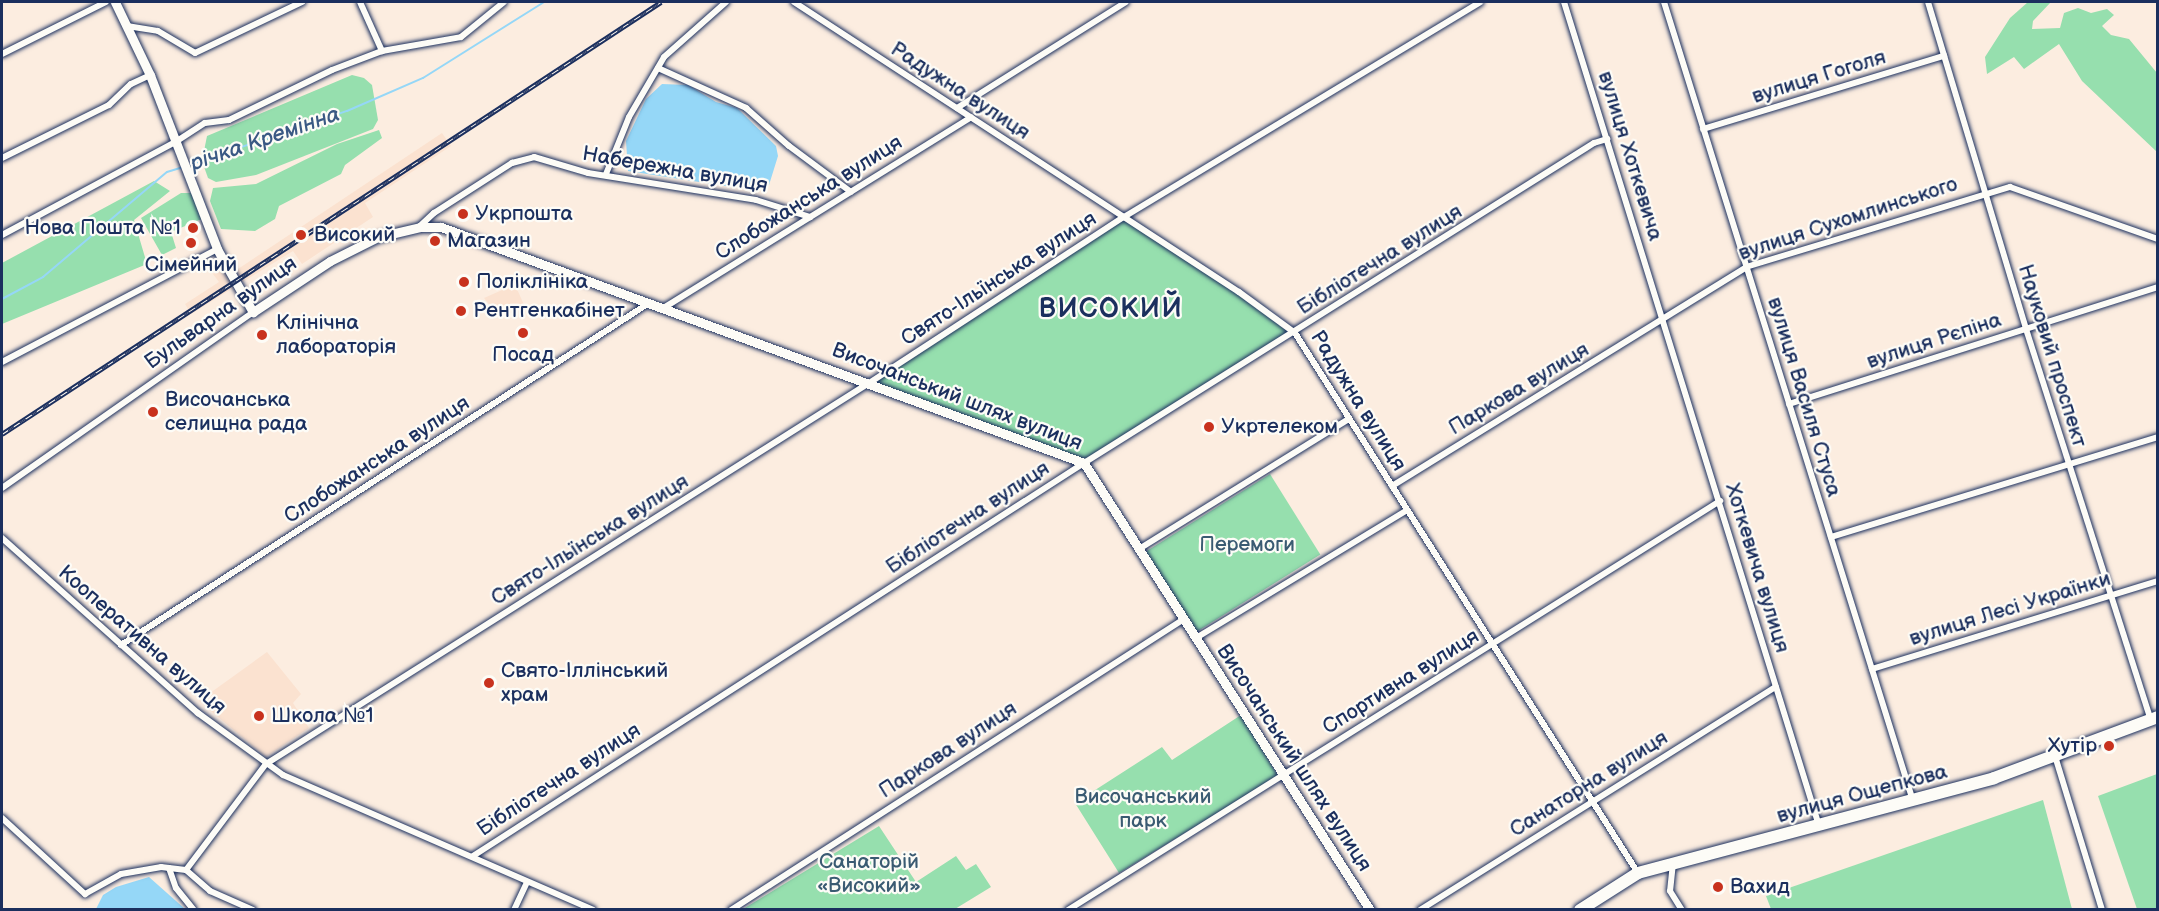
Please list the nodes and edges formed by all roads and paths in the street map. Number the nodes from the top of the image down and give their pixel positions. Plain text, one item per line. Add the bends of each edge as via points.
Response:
1 (106, 2) edge
2 (115, 2) edge
3 (302, 2) edge
4 (360, 2) edge
5 (504, 2) edge
6 (726, 2) edge
7 (794, 2) edge
8 (1126, 2) edge
9 (1480, 2) edge
10 (1564, 2) edge
11 (1664, 2) edge
12 (1928, 2) edge
13 (127, 26) junction
14 (382, 51) junction
15 (2, 54) edge
16 (1944, 56) junction
17 (658, 68) junction
18 (150, 75) junction
19 (957, 108) junction
20 (971, 117) junction
21 (1703, 129) junction
22 (1607, 139) junction
23 (177, 141) junction
24 (534, 157) joint
25 (2, 158) edge
26 (606, 174) junction
27 (851, 192) junction
28 (1984, 192) junction
29 (810, 217) junction
30 (1124, 217) junction
31 (420, 227) junction
32 (2, 235) edge
33 (2157, 239) edge
34 (217, 249) junction
35 (1746, 267) junction
36 (2157, 286) edge
37 (651, 302) junction
38 (665, 307) junction
39 (253, 312) junction
40 (1664, 320) junction
41 (2026, 329) junction
42 (1295, 333) junction
43 (2, 362) edge
44 (869, 383) junction
45 (1789, 404) junction
46 (1349, 419) junction
47 (2157, 437) edge
48 (1084, 463) junction
49 (2070, 466) junction
50 (1392, 486) junction
51 (2, 488) edge
52 (1719, 501) junction
53 (1407, 510) junction
54 (1831, 537) junction
55 (2, 538) edge
56 (1139, 549) junction
57 (2157, 581) edge
58 (2111, 595) junction
59 (1184, 619) junction
60 (1196, 638) junction
61 (1493, 644) junction
62 (121, 645) junction
63 (1872, 669) junction
64 (1776, 687) junction
65 (2154, 718) edge
66 (2055, 756) junction
67 (266, 764) junction
68 (1284, 775) junction
69 (1592, 800) junction
70 (1913, 802) junction
71 (2, 818) edge
72 (1819, 826) junction
73 (473, 856) junction
74 (1673, 862) junction
75 (169, 868) junction
76 (186, 870) junction
77 (1638, 873) junction
78 (527, 882) junction
79 (194, 909) edge
80 (253, 909) edge
81 (514, 909) edge
82 (593, 909) edge
83 (731, 909) edge
84 (1068, 909) edge
85 (1370, 909) edge
86 (1420, 909) edge
87 (1580, 909) edge
88 (1682, 909) edge
89 (2102, 909) edge

1 - 15 street
2 - 13 street
3 - 13 street via 195,53 158,31
4 - 14 street
5 - 14 street via 461,37
6 - 17 street via 664,57
7 - 19 street, Радужна вулиця
8 - 19 street
9 - 30 street, Свято-Ільїнська вулиця
10 - 22 street, вулиця Хоткевича
11 - 21 street, вулиця Василя Стуса
12 - 16 street, Науковий проспект
13 - 18 street
14 - 23 street via 332,70 229,120 205,123
16 - 21 street, вулиця Гоголя
16 - 28 street, Науковий проспект
17 - 26 street via 629,117
17 - 27 street via 746,108
18 - 23 street
18 - 25 street via 131,84 109,105
19 - 20 street, Радужна вулиця
20 - 27 street, Слобожанська вулиця
20 - 30 street, Радужна вулиця
21 - 35 street, вулиця Василя Стуса
22 - 40 street, вулиця Хоткевича
22 - 42 street, Бібліотечна вулиця via 1594,143
23 - 32 street
23 - 34 street
24 - 26 street, Набережна вулиця
24 - 31 street, Бульварна вулиця via 512,163 434,213
26 - 29 street, Набережна вулиця via 756,200
27 - 29 street, Слобожанська вулиця
28 - 33 street, вулиця Сухомлинського via 2010,187
28 - 35 street, вулиця Сухомлинського
28 - 41 street, Науковий проспект
29 - 38 street, Слобожанська вулиця
30 - 42 street, Радужна вулиця
30 - 44 street, Свято-Ільїнська вулиця
31 - 37 street, Височанський шлях вулиця via 465,233
31 - 39 street, Бульварна вулиця via 378,237 330,261
34 - 39 street
34 - 43 street
35 - 40 street, вулиця Сухомлинського
35 - 45 street, вулиця Василя Стуса
36 - 41 street, вулиця Рєпіна
37 - 38 street, Височанський шлях вулиця
37 - 62 street, Слобожанська вулиця
38 - 44 street, Височанський шлях вулиця
39 - 51 street, Бульварна вулиця
40 - 50 street, Паркова вулиця
40 - 52 street, Хоткевича вулиця
41 - 45 street, вулиця Рєпіна
41 - 49 street, Науковий проспект
42 - 46 street, Радужна вулиця
42 - 48 street, Бібліотечна вулиця
44 - 48 street, Височанський шлях вулиця
44 - 67 street, Свято-Ільїнська вулиця
45 - 54 street, вулиця Василя Стуса
46 - 50 street, Радужна вулиця
46 - 56 street
47 - 49 street
48 - 56 street, Височанський шлях вулиця
48 - 73 street, Бібліотечна вулиця
49 - 54 street
49 - 58 street, Науковий проспект
50 - 53 street, Радужна вулиця
52 - 61 street, Спортивна вулиця
52 - 64 street, Хоткевича вулиця
53 - 60 street
53 - 61 street, Радужна вулиця
54 - 63 street, вулиця Василя Стуса
55 - 62 street, Кооперативна вулиця
56 - 59 street, Височанський шлях вулиця
57 - 58 street, вулиця Лесі Українки
58 - 63 street, вулиця Лесі Українки
58 - 65 street, Науковий проспект
59 - 60 street, Височанський шлях вулиця
59 - 83 street, Паркова вулиця
60 - 68 street, Височанський шлях вулиця
61 - 68 street, Спортивна вулиця
61 - 69 street, Радужна вулиця
62 - 67 street, Кооперативна вулиця via 198,713
63 - 70 street, вулиця Василя Стуса
64 - 69 street, Санаторна вулиця
64 - 72 street, Хоткевича вулиця
65 - 66 highway, вулиця Ощепкова
66 - 70 highway, вулиця Ощепкова
66 - 89 street
67 - 73 street, Кооперативна вулиця via 283,775
67 - 76 street
68 - 84 street, Спортивна вулиця
68 - 85 street, Височанський шлях вулиця
69 - 77 street, Радужна вулиця
69 - 86 street, Санаторна вулиця
70 - 72 highway, вулиця Ощепкова
71 - 75 street via 85,894 121,874
72 - 74 highway, вулиця Ощепкова
73 - 78 street, Кооперативна вулиця
74 - 77 highway, вулиця Ощепкова
74 - 88 street via 1670,891
75 - 76 street
75 - 79 street via 176,888
76 - 80 street via 210,891
77 - 87 highway, вулиця Ощепкова
78 - 81 street
78 - 82 street, Кооперативна вулиця

